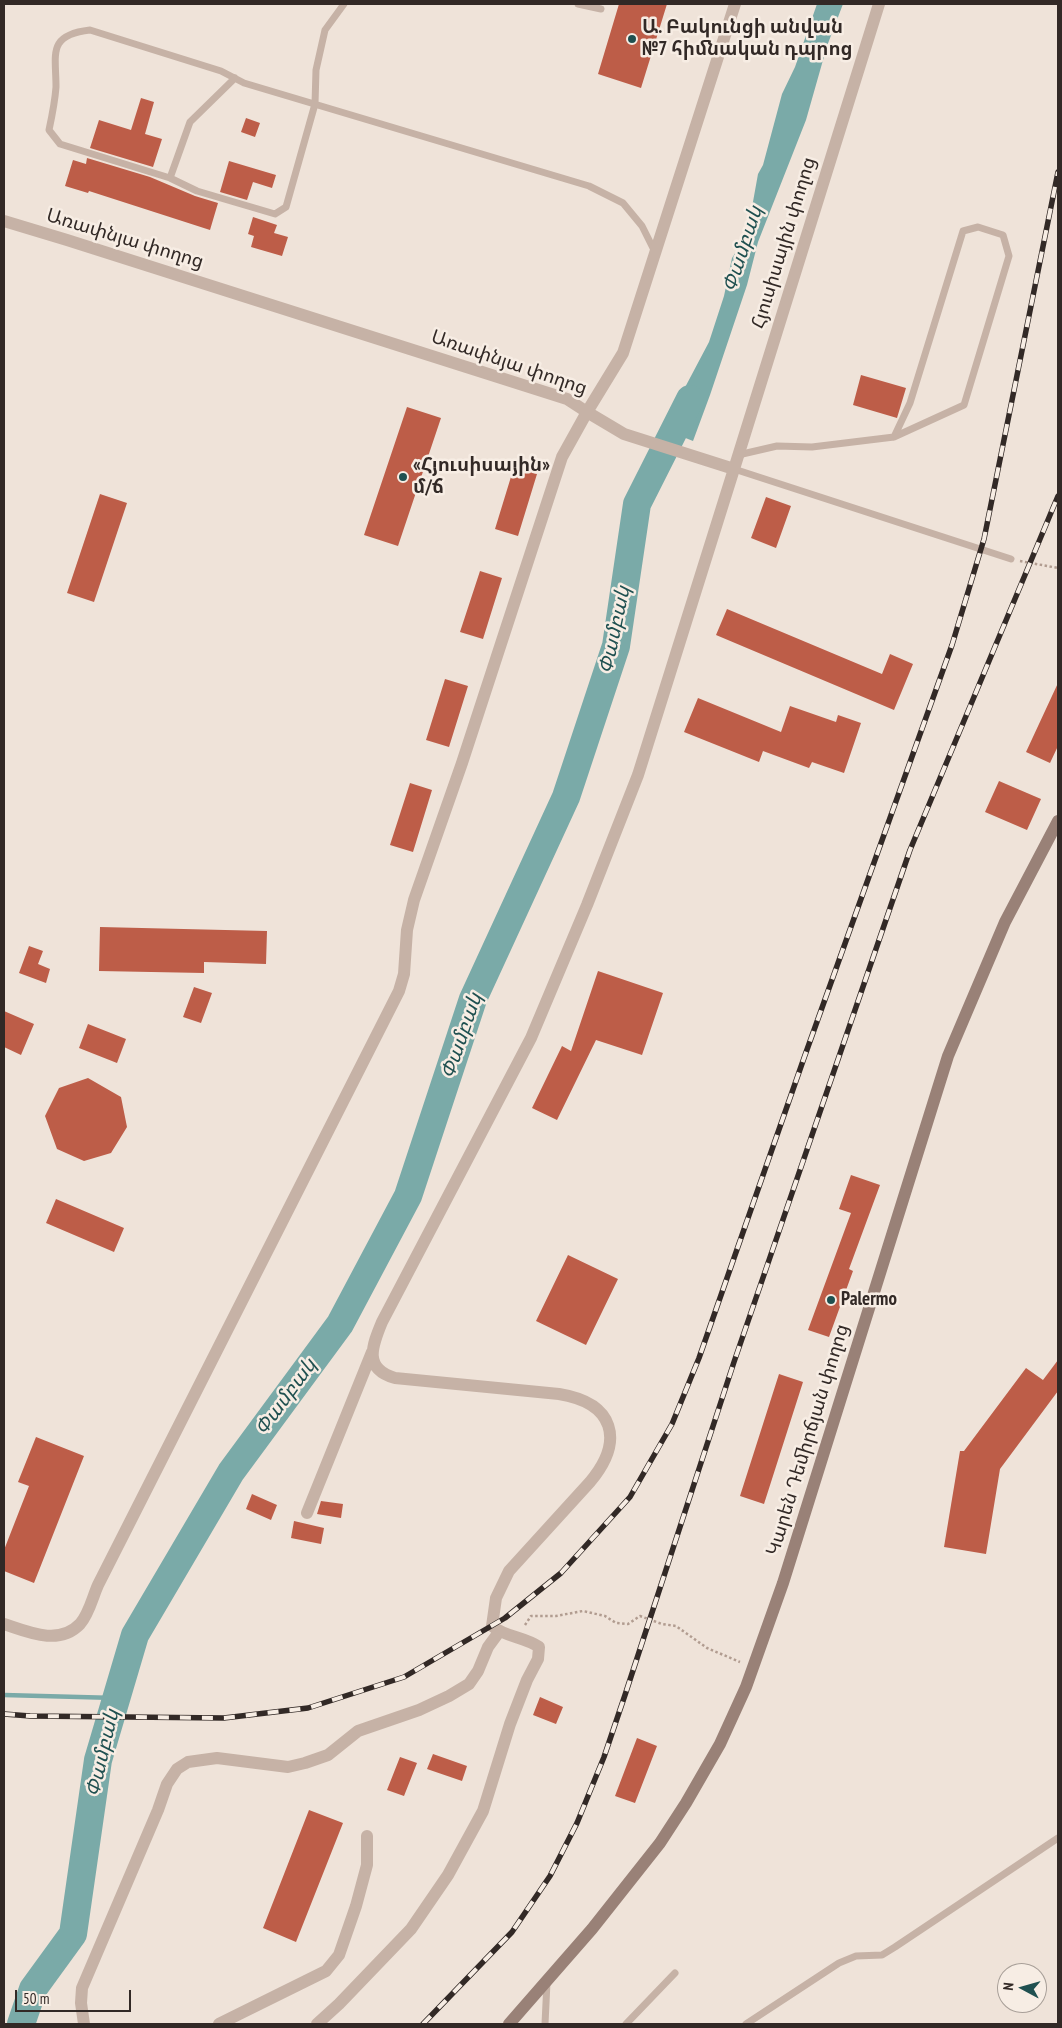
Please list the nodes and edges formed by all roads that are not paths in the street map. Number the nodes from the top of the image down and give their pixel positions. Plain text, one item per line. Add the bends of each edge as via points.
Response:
1 (344, 4) edge
2 (578, 4) edge
3 (735, 4) edge
4 (879, 4) edge
5 (601, 9) dead end
6 (235, 78) junction
7 (315, 104) junction
8 (170, 178) junction
9 (4, 221) edge
10 (656, 254) junction
11 (587, 412) junction
12 (894, 437) junction
13 (738, 455) junction
14 (734, 469) junction
15 (1010, 560) road end
16 (1058, 821) edge
17 (372, 1352) junction
18 (307, 1513) dead end
19 (4, 1624) edge
20 (499, 1632) junction
21 (367, 1836) dead end
22 (1058, 1838) edge
23 (675, 1973) dead end
24 (547, 1982) junction
25 (84, 2024) edge
26 (219, 2024) edge
27 (317, 2024) edge
28 (509, 2024) edge
29 (545, 2024) edge
30 (626, 2024) edge
31 (746, 2024) edge

1 - 7 lane via 325,30 316,70
2 - 5 lane
3 - 10 street, Առափնյա փողոց
4 - 13 street, Հյուսիսային փողոց
6 - 7 lane
6 - 8 lane via 190,122
6 - 8 lane via 90,30 72,32 57,46 54,57 56,89 49,130 60,144
7 - 8 lane via 286,208 275,214 197,190
7 - 10 lane via 589,186 623,204 642,226
9 - 11 street, Առափնյա փողոց via 566,399
10 - 11 street, Առափնյա փողոց via 623,352
11 - 14 street via 624,434
11 - 19 street via 562,457 414,900 400,991 81,1622 69,1633 52,1636 37,1635
12 - 12 lane via 910,403 963,231 978,228 1003,235 1009,256 964,404
12 - 13 lane via 812,447 777,446
13 - 14 street, Հյուսիսային փողոց
14 - 15 lane
14 - 17 street, Հյուսիսային փողոց via 638,775 587,905 531,1038 386,1315
16 - 24 main road, Կարեն Դեմիրճյան փողոց via 1005,922 948,1056 783,1583 753,1667 720,1744 660,1843
17 - 18 street, Հյուսիսային փողոց
17 - 20 street via 379,1370 395,1378 575,1397 588,1402 606,1418 610,1429 609,1444 600,1470 508,1571 496,1598 492,1626
20 - 25 street via 468,1684 419,1710 358,1731 328,1756 288,1767 204,1759 188,1762 176,1769 82,1988
20 - 27 street via 530,1641 539,1648 538,1659 510,1724 483,1811 448,1874 411,1929
21 - 26 street via 366,1865 339,1955 326,1971
22 - 31 lane via 895,1947 882,1954 856,1956 838,1963
23 - 30 lane
24 - 28 main road, Կարեն Դեմիրճյան փողոց
24 - 29 lane

